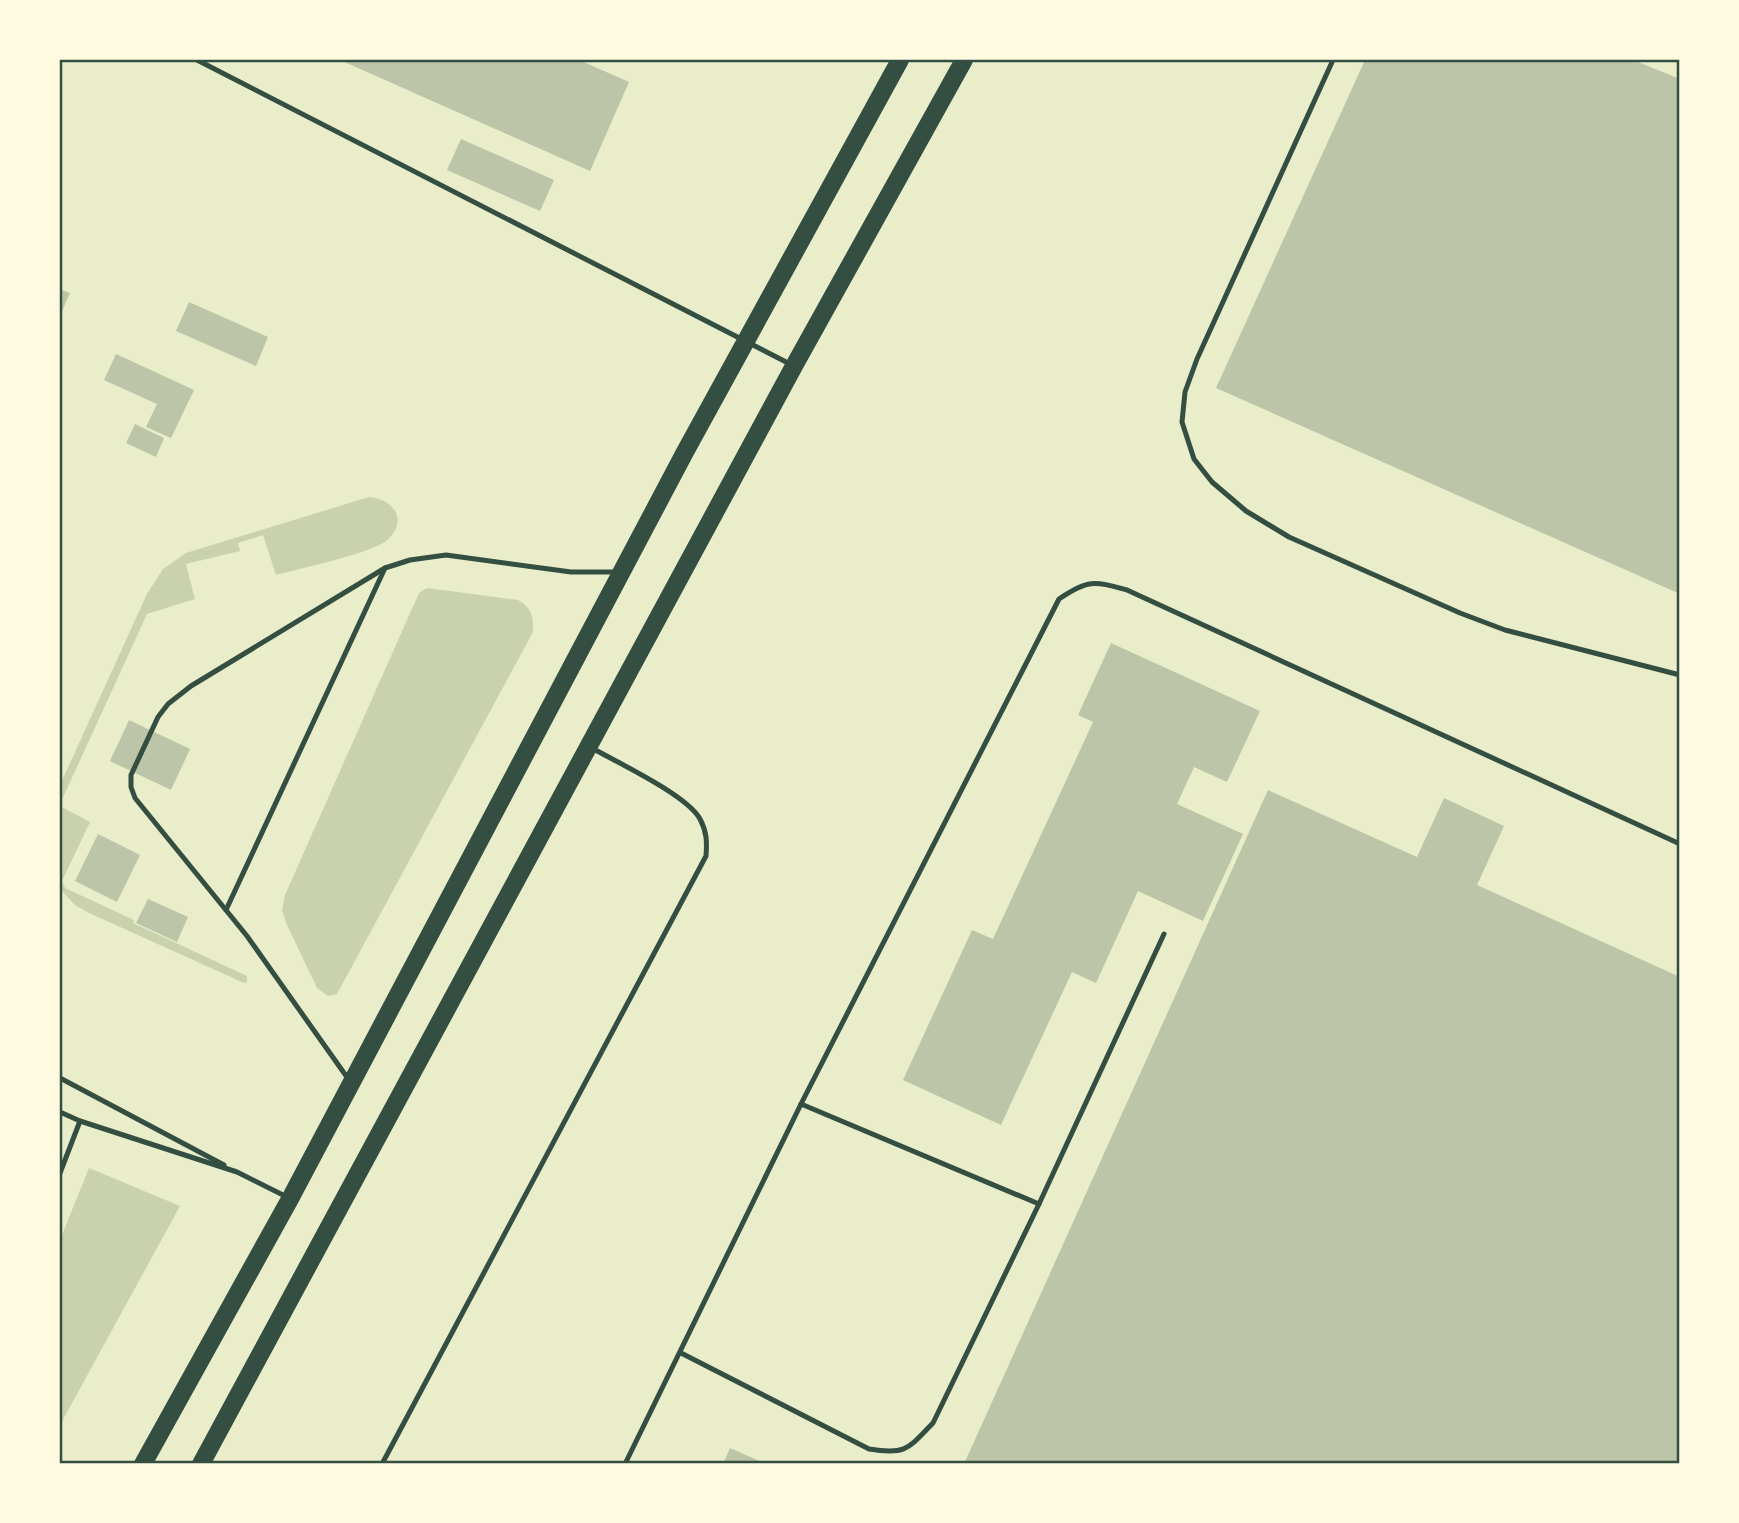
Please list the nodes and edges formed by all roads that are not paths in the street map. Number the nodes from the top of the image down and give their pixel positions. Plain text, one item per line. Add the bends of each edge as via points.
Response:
1 (197, 60) edge
2 (900, 60) edge
3 (964, 60) edge
4 (1333, 60) edge
5 (745, 341) junction
6 (794, 366) junction
7 (385, 568) junction
8 (621, 572) junction
9 (1679, 674) edge
10 (588, 747) junction
11 (1679, 844) edge
12 (226, 910) junction
13 (1164, 934) dead end
14 (60, 1078) edge
15 (351, 1083) junction
16 (801, 1104) junction
17 (60, 1112) edge
18 (80, 1121) junction
19 (237, 1171) junction
20 (60, 1173) edge
21 (290, 1199) junction
22 (1039, 1204) junction
23 (681, 1353) junction
24 (211, 1445) junction
25 (143, 1464) edge
26 (201, 1464) edge
27 (209, 1464) edge
28 (382, 1464) edge
29 (625, 1464) edge

1 - 5 lane
2 - 5 main road
3 - 6 main road
4 - 9 lane via 1185,392 1182,422 1194,459 1212,482 1246,511 1301,543 1505,630
5 - 6 lane
5 - 8 main road
6 - 10 main road
7 - 8 lane via 446,555 571,572
7 - 12 lane
7 - 12 lane via 191,685 158,716 131,775 131,787 135,798
8 - 15 main road
10 - 24 main road
10 - 28 lane via 682,800 699,817 708,837 706,856
11 - 16 lane via 1128,590 1096,582 1075,588 1059,599
12 - 15 lane
13 - 22 lane
14 - 19 lane
15 - 21 main road
16 - 22 lane
16 - 23 lane
17 - 18 lane
18 - 19 lane
18 - 20 lane
19 - 21 lane
21 - 25 main road
22 - 23 lane via 933,1423 913,1444 894,1453 869,1450
23 - 29 lane
24 - 26 main road
24 - 27 lane

